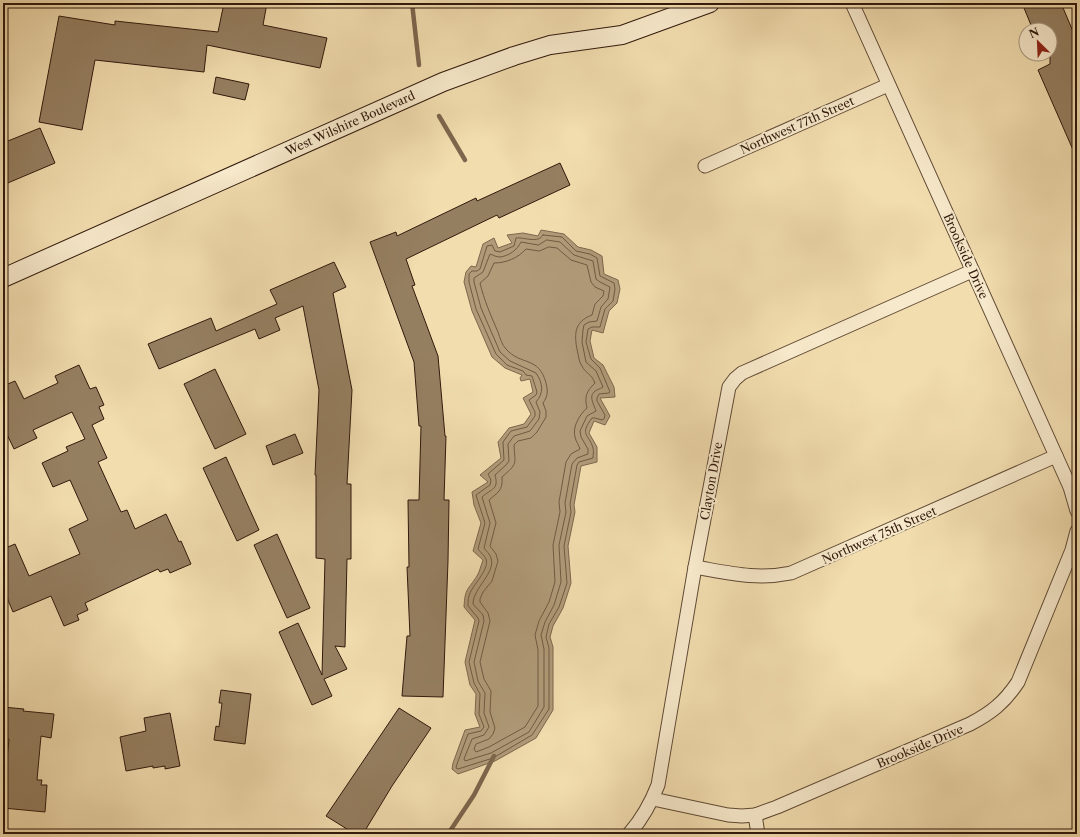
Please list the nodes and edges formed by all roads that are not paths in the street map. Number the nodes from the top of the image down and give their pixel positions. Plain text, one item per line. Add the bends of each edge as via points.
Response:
1 (710, 3) edge
2 (852, 3) edge
3 (888, 85) junction
4 (705, 166) dead end
5 (972, 271) junction
6 (3, 278) edge
7 (1056, 456) junction
8 (1077, 511) edge
9 (1077, 531) edge
10 (695, 567) junction
11 (653, 799) junction
12 (755, 815) junction
13 (629, 834) edge
14 (758, 834) edge

1 - 6 main road, West Wilshire Boulevard via 622,35 550,46 514,56 443,82
2 - 3 street, Brookside Drive
3 - 4 street, Northwest 77th Street
3 - 5 street, Brookside Drive
5 - 7 street, Brookside Drive
5 - 10 street, Clayton Drive via 735,378 726,398
7 - 8 street, Brookside Drive
7 - 10 street, Northwest 75th Street via 791,573 777,576 746,576
9 - 12 street, Brookside Drive via 1072,550 1018,682 1000,705 970,724
10 - 11 street, Clayton Drive via 658,785
11 - 12 street, Brookside Drive via 728,815
11 - 13 street, Clayton Drive
12 - 14 street

